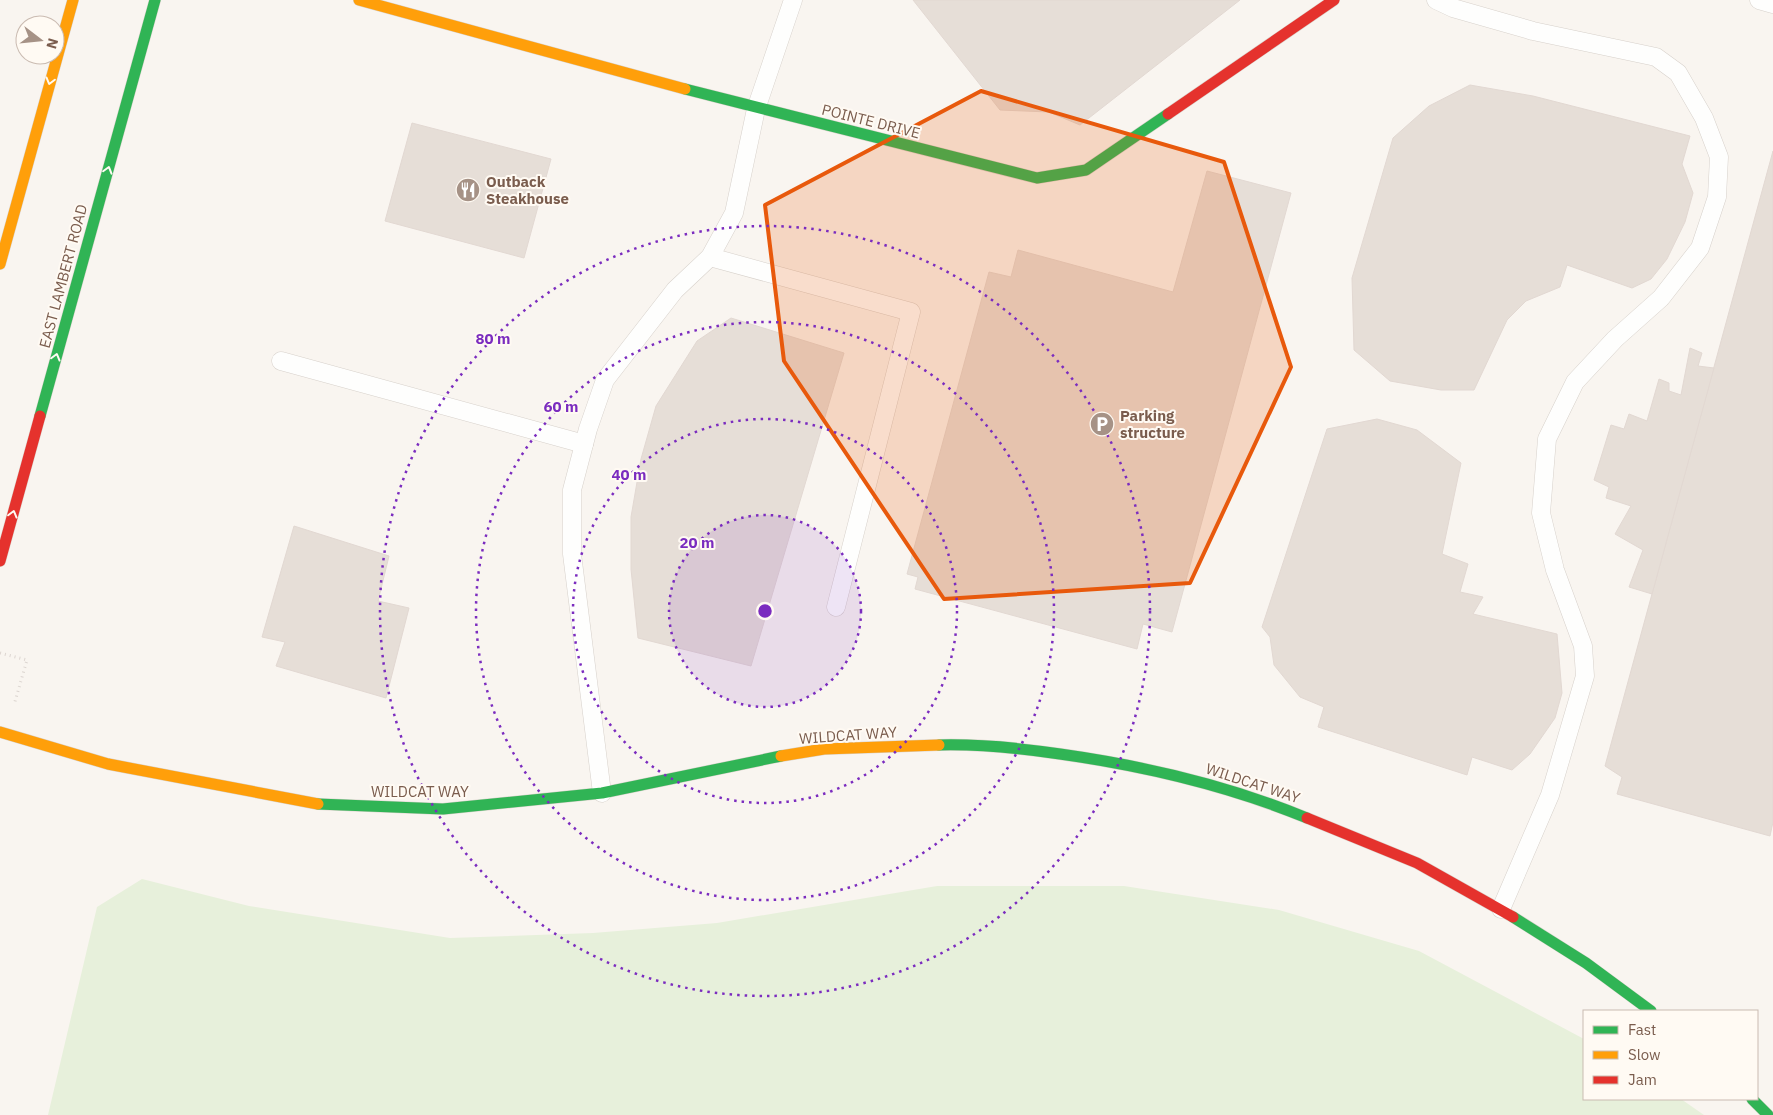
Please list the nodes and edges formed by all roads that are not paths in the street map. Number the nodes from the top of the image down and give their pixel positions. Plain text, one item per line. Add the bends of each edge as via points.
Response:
1 (73, 0) edge
2 (155, 0) edge
3 (359, 0) edge
4 (793, 0) edge
5 (1334, 0) edge
6 (1436, 0) edge
7 (1759, 0) edge
8 (1773, 4) edge
9 (756, 108) junction
10 (710, 257) junction
11 (0, 264) edge
12 (281, 361) dead end
13 (584, 444) junction
14 (0, 561) edge
15 (836, 607) dead end
16 (3, 733) edge
17 (602, 793) junction
18 (1501, 909) junction
19 (1650, 1010) edge
20 (1753, 1100) edge
21 (1768, 1115) edge

1 -> 11 street
14 -> 2 street, EAST LAMBERT ROAD
3 - 9 street, POINTE DRIVE
4 - 9 lane
5 - 9 street, POINTE DRIVE via 1086,170 1037,178
6 - 18 lane via 1533,31 1656,57 1678,73 1704,118 1719,157 1717,197 1700,248 1661,298 1615,339 1575,382 1547,439 1540,513 1555,570 1583,646 1585,676 1550,795
7 - 8 lane
9 - 10 lane via 734,213
10 - 13 lane via 676,290 605,380
10 - 15 lane via 911,312
12 - 13 lane
13 - 17 lane via 572,490 572,554
16 - 17 street, WILDCAT WAY via 108,764 308,804 443,809
17 - 18 street, WILDCAT WAY via 824,749 969,744 1033,750 1106,760 1181,776 1261,799 1417,863
18 - 19 street, WILDCAT WAY via 1586,962
20 - 21 street

